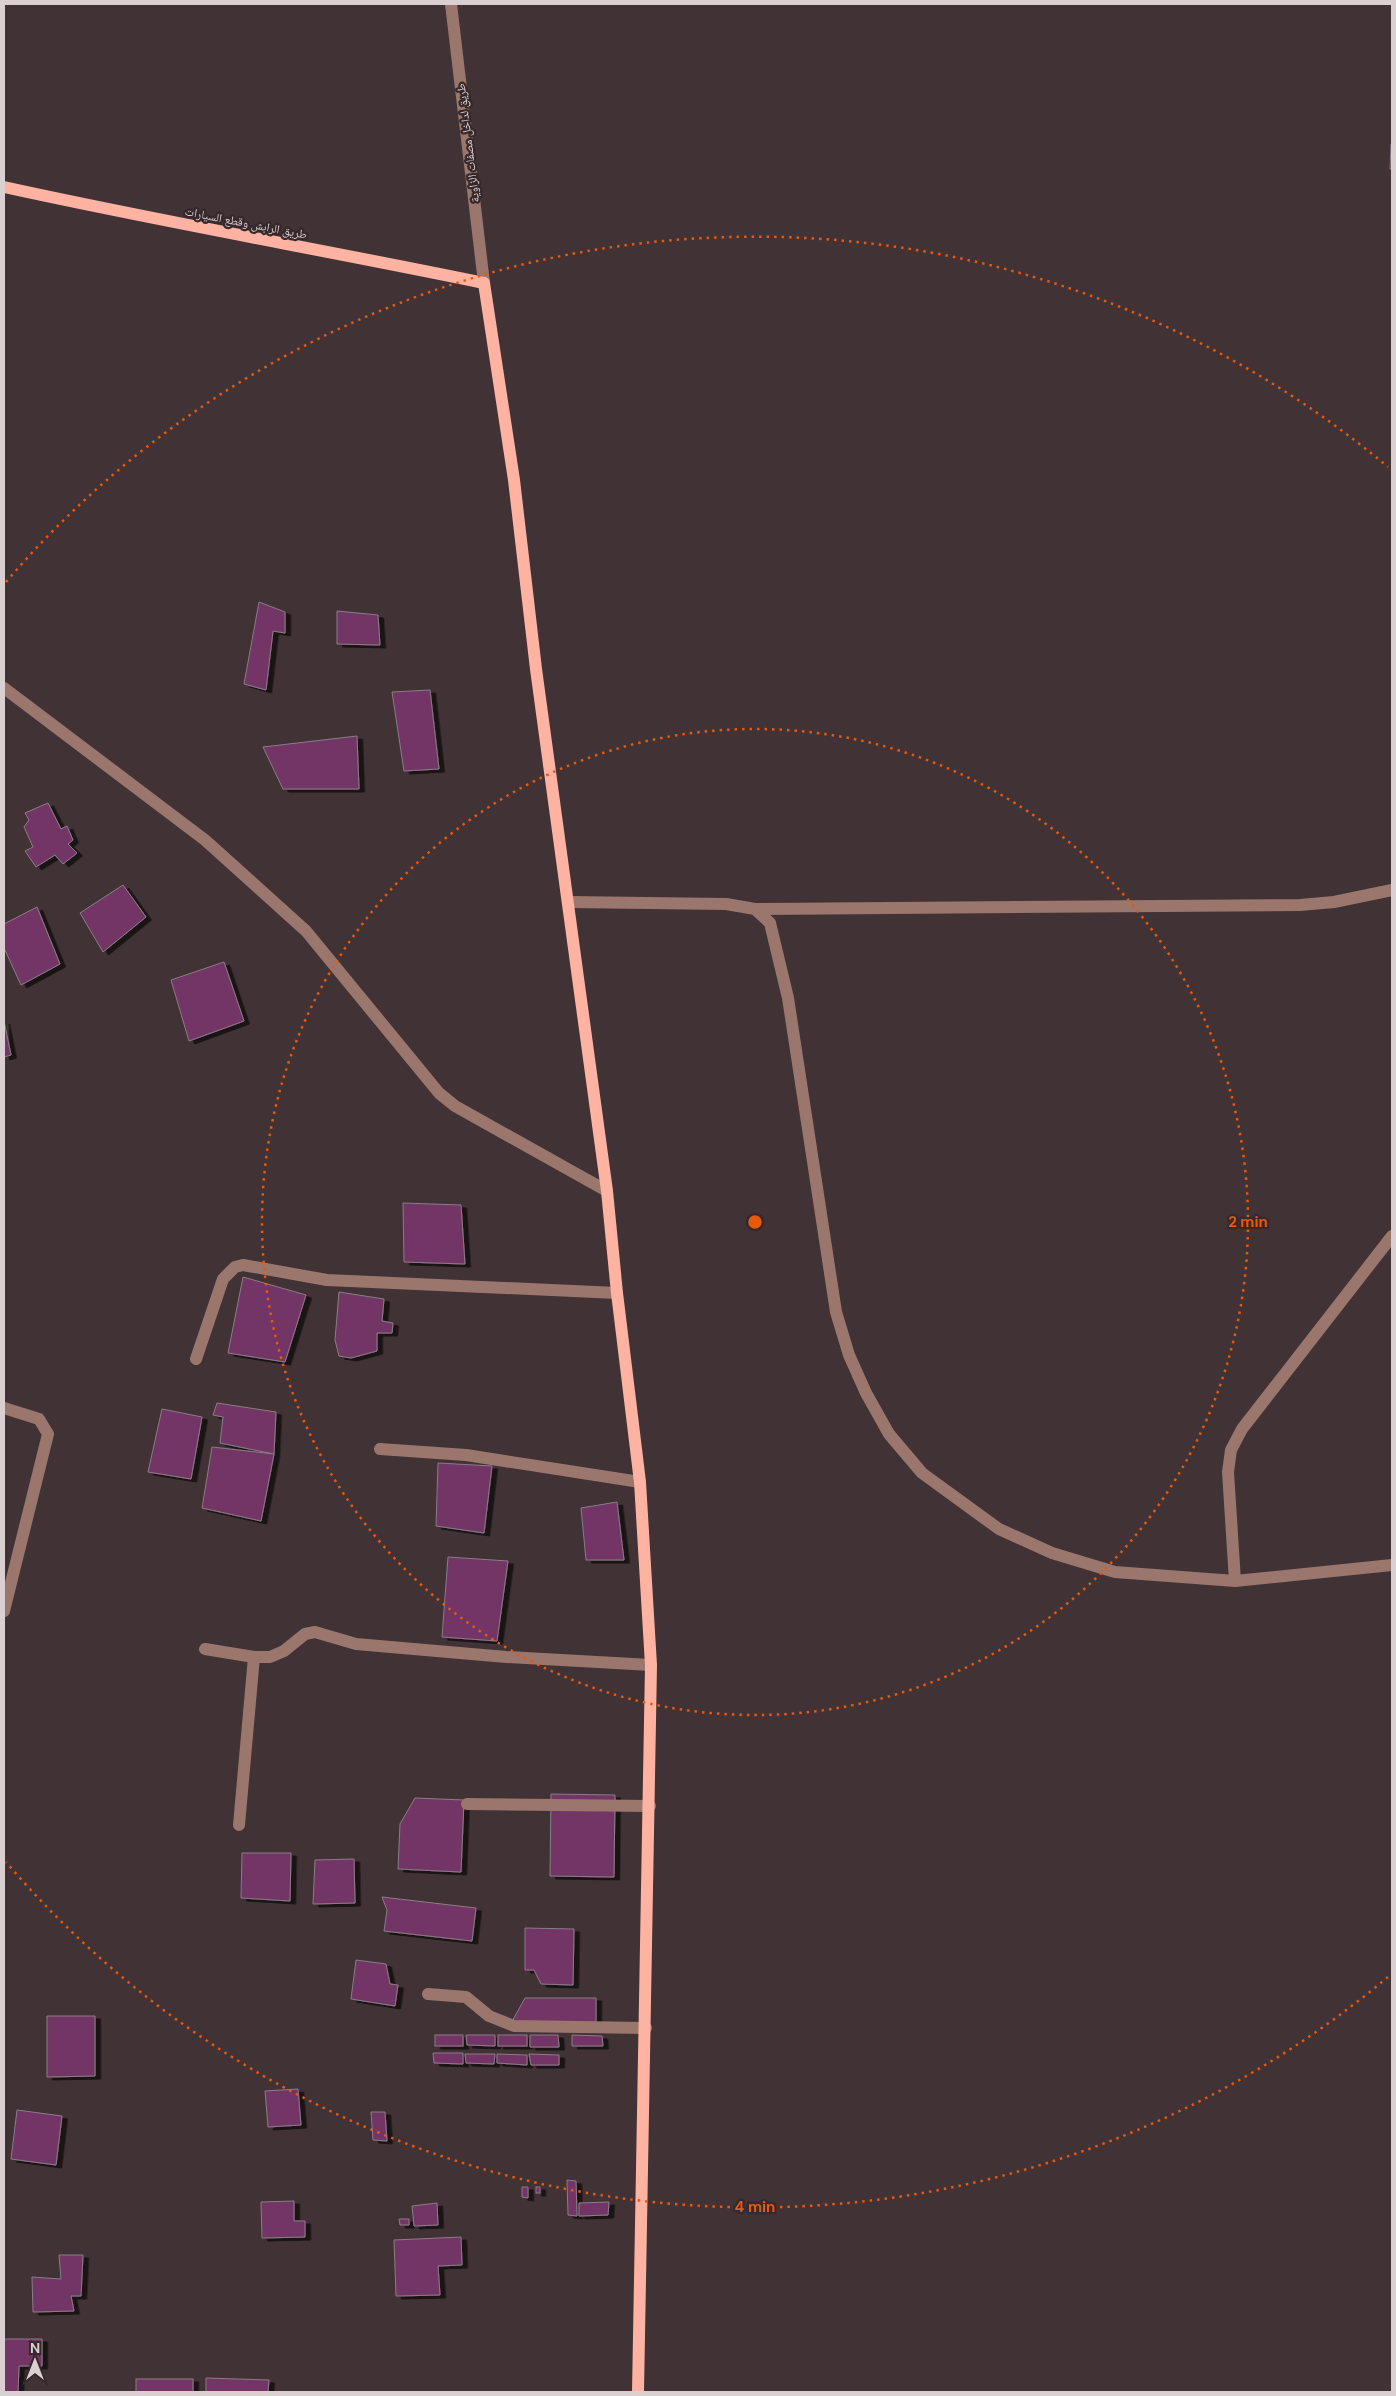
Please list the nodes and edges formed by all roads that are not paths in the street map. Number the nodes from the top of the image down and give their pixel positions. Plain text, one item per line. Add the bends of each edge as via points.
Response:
1 (451, 4) edge
2 (4, 188) edge
3 (484, 283) junction
4 (4, 688) edge
5 (1392, 890) edge
6 (568, 902) junction
7 (755, 909) junction
8 (607, 1192) junction
9 (1392, 1236) edge
10 (617, 1293) junction
11 (196, 1359) dead end
12 (4, 1408) edge
13 (380, 1449) dead end
14 (640, 1482) junction
15 (1392, 1565) edge
16 (1235, 1581) junction
17 (4, 1611) edge
18 (205, 1649) dead end
19 (254, 1657) junction
20 (651, 1665) junction
21 (468, 1804) dead end
22 (650, 1806) junction
23 (239, 1825) dead end
24 (428, 1994) dead end
25 (646, 2028) junction
26 (638, 2392) edge

1 - 3 street, طريق لداخل مصفات الزاوية
2 - 3 main road, طريق الرابش وقطع السيارات
3 - 6 main road via 514,480
4 - 8 street via 205,840 306,931 439,1093 454,1106
5 - 7 street via 1334,902 1300,905
6 - 7 street via 726,904
6 - 8 main road
7 - 16 street via 770,924 788,998 836,1312 866,1393 889,1434 922,1474 999,1529 1052,1553 1115,1572
8 - 10 main road
9 - 16 street via 1242,1429 1231,1450 1228,1472
10 - 11 street via 327,1280 243,1265 235,1267 223,1278
10 - 14 main road
12 - 17 street via 39,1419 48,1434
13 - 14 street via 466,1455
14 - 20 main road
15 - 16 street
18 - 19 street
19 - 20 street via 277,1654 291,1647 304,1634 316,1632 356,1644
19 - 23 street
20 - 22 main road
21 - 22 street
22 - 25 main road
24 - 25 street via 466,1997 489,2016 514,2026
25 - 26 main road

